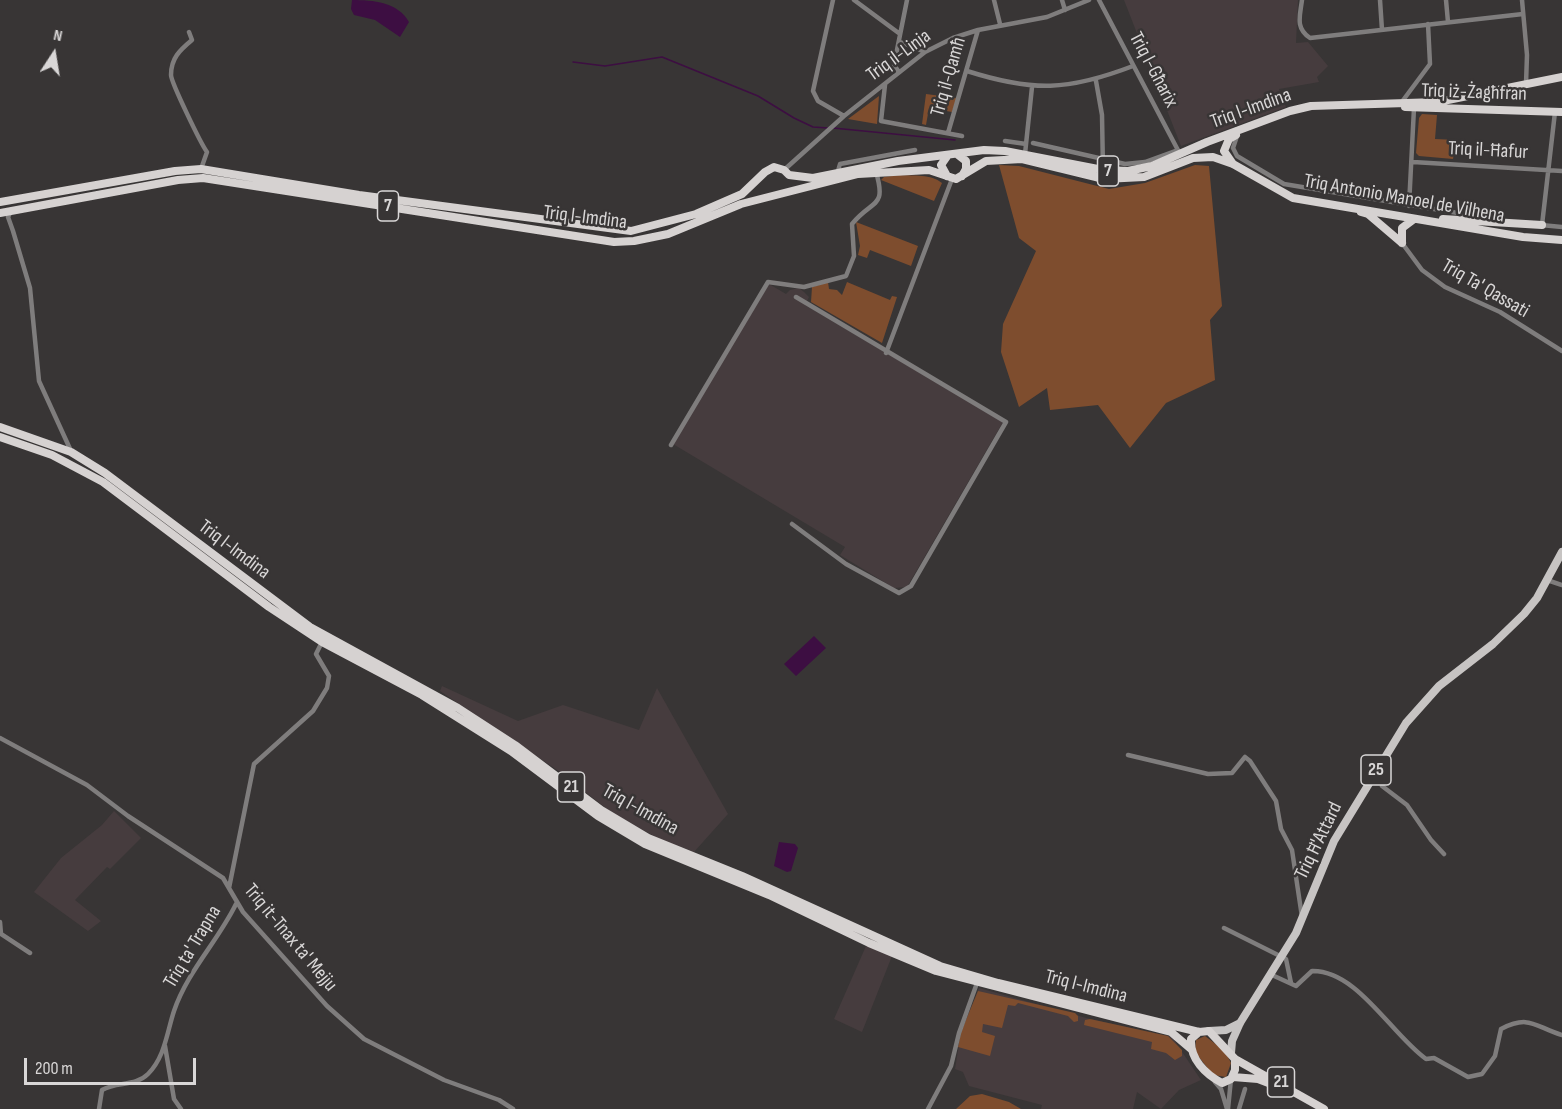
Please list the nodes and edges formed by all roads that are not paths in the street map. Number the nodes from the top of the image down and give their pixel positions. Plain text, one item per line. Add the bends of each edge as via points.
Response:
1 (833, 0) edge
2 (854, 0) edge
3 (908, 0) edge
4 (994, 0) edge
5 (1062, 0) edge
6 (1089, 0) edge
7 (1099, 0) edge
8 (1302, 0) edge
9 (1380, 0) edge
10 (1446, 0) edge
11 (1522, 0) edge
12 (1065, 10) junction
13 (1522, 14) junction
14 (1448, 22) junction
15 (1000, 24) junction
16 (1428, 24) junction
17 (978, 30) junction
18 (1382, 30) junction
19 (189, 32) dead end
20 (900, 34) junction
21 (900, 42) junction
22 (925, 52) junction
23 (1133, 66) junction
24 (967, 71) junction
25 (899, 72) junction
26 (1562, 77) edge
27 (1096, 81) junction
28 (1526, 84) junction
29 (885, 85) junction
30 (1032, 87) junction
31 (1401, 103) junction
32 (1385, 105) junction
33 (1414, 108) junction
34 (1559, 112) edge
35 (844, 116) junction
36 (1254, 127) junction
37 (948, 133) junction
38 (1239, 134) junction
39 (962, 136) dead end
40 (1005, 141) dead end
41 (1033, 143) dead end
42 (1026, 144) junction
43 (915, 150) dead end
44 (1179, 152) junction
45 (952, 154) junction
46 (1025, 154) junction
47 (896, 158) junction
48 (1104, 158) junction
49 (1213, 158) joint
50 (1413, 162) junction
51 (1233, 164) junction
52 (201, 170) junction
53 (1103, 170) junction
54 (1550, 170) junction
55 (1562, 171) edge
56 (876, 172) junction
57 (787, 173) junction
58 (762, 176) junction
59 (962, 176) junction
60 (949, 178) junction
61 (788, 190) junction
62 (770, 195) junction
63 (0, 202) edge
64 (1321, 204) junction
65 (1409, 206) junction
66 (11, 211) junction
67 (1382, 211) junction
68 (0, 213) edge
69 (1414, 219) junction
70 (1542, 225) junction
71 (1562, 227) edge
72 (1562, 240) edge
73 (1402, 243) junction
74 (796, 297) dead end
75 (887, 351) junction
76 (1562, 351) edge
77 (0, 427) edge
78 (0, 437) edge
79 (671, 445) dead end
80 (71, 452) junction
81 (792, 524) dead end
82 (1562, 552) edge
83 (1547, 580) junction
84 (1562, 585) edge
85 (322, 642) junction
86 (0, 738) edge
87 (1128, 755) dead end
88 (1382, 786) dead end
89 (1444, 854) dead end
90 (229, 888) junction
91 (236, 904) junction
92 (1302, 919) junction
93 (0, 922) edge
94 (1224, 928) dead end
95 (30, 953) dead end
96 (1283, 957) junction
97 (1272, 975) junction
98 (977, 983) junction
99 (1291, 983) junction
100 (1240, 1023) junction
101 (1209, 1031) junction
102 (1199, 1032) junction
103 (1562, 1035) edge
104 (164, 1045) junction
105 (1191, 1048) junction
106 (1233, 1056) junction
107 (1212, 1078) junction
108 (1232, 1078) junction
109 (1245, 1089) dead end
110 (1230, 1102) junction
111 (99, 1109) edge
112 (181, 1109) edge
113 (513, 1109) edge
114 (928, 1109) edge
115 (1227, 1109) edge
116 (1239, 1109) edge
117 (1316, 1109) edge
118 (1324, 1109) edge

1 - 35 street via 813,92 818,101
2 - 20 street
3 - 20 street
4 - 15 street
5 - 12 street
6 - 12 street, Triq il-Linja
7 - 23 street, Triq l-Għarix
8 - 18 street via 1299,26 1311,38
9 - 18 street
10 - 14 street
11 - 13 street
12 - 15 street, Triq il-Linja via 1047,17
13 - 14 street
13 - 28 street
14 - 16 street
15 - 17 street, Triq il-Linja
16 - 18 street
16 - 31 street via 1430,64
17 - 22 street, Triq il-Linja
17 - 24 street, Triq il-Qamħ
19 - 52 street via 192,40 176,53 171,77 207,152
20 - 21 street
21 - 22 street
21 - 25 street via 894,65
22 - 25 street, Triq il-Linja
23 - 27 street
23 - 44 street, Triq l-Għarix
24 - 30 street
24 - 37 street, Triq il-Qamħ
25 - 29 street, Triq il-Linja
26 - 28 highway, Triq l-Imdina / 7
27 - 30 street
27 - 48 street
28 - 31 highway, Triq l-Imdina / 7 via 1438,102
29 - 35 street, Triq il-Linja
29 - 37 street via 880,121
30 - 42 street
31 - 32 highway, Triq l-Imdina / 7
32 - 33 highway, Triq iż-Żagħfran
32 - 36 highway, Triq l-Imdina / 7 via 1311,106
33 - 34 highway, Triq iż-Żagħfran
33 - 50 street
34 - 54 street
35 - 57 street, Triq il-Linja
36 - 38 highway
36 - 44 highway, Triq l-Imdina / 7
37 - 39 street
38 - 51 highway via 1225,144 1224,151
38 - 65 street via 1233,148 1237,156 1284,184
40 - 42 street
41 - 48 street
42 - 46 street
43 - 47 street
44 - 48 street via 1125,164
44 - 53 highway, Triq l-Imdina / 7 via 1152,166 1128,171
45 - 46 highway, Triq l-Imdina / 7 via 984,150
45 - 47 highway, Triq l-Imdina / 7
45 - 59 highway via 964,158 967,165
45 - 60 highway via 941,165
46 - 53 highway, Triq l-Imdina / 7
47 - 57 highway, Triq l-Imdina / 7 via 813,178
48 - 53 street
49 - 51 highway, Triq Antonio Manoel de Vilhena / 7
49 - 59 highway, Triq l-Imdina / 7 via 1193,158 1144,177 1104,179 1022,159 986,161
50 - 54 street, Triq il-Ħafur
50 - 65 street
51 - 64 highway, Triq Antonio Manoel de Vilhena / 7 via 1279,192
52 - 58 highway, Triq l-Imdina / 7 via 632,231 705,210 742,194
52 - 63 highway, Triq l-Imdina / 7 via 175,171
54 - 55 street, Triq il-Ħafur
54 - 70 street
56 - 60 highway, Triq l-Imdina / 7 via 928,170
56 - 61 highway, Triq l-Imdina / 7
56 - 79 street via 882,192 879,200 852,224 854,256 846,276 804,287 768,282
57 - 58 highway, Triq l-Imdina / 7 via 774,167
57 - 61 highway via 791,186
58 - 62 highway via 761,185
59 - 60 highway, Triq l-Imdina / 7
60 - 75 street
61 - 62 highway, Triq l-Imdina / 7
62 - 66 highway, Triq l-Imdina / 7 via 705,216 668,234 614,242 203,178
64 - 67 highway, Triq Antonio Manoel de Vilhena / 7
64 - 73 highway via 1368,214
65 - 70 street
66 - 68 highway, Triq l-Imdina / 7
66 - 80 street via 9,224 30,288 39,381
67 - 69 highway, Triq Antonio Manoel de Vilhena / 7
67 - 70 highway via 1478,223
69 - 72 highway, Triq Antonio Manoel de Vilhena / 7
69 - 73 highway via 1402,228
70 - 71 street
73 - 76 street, Triq Ta' Qassati via 1422,270 1445,286 1479,301
74 - 75 street
75 - 81 street via 1006,422 911,586 899,593 846,564
77 - 80 highway, Triq l-Imdina / 21
78 - 85 highway, Triq l-Imdina / 21 via 52,455 103,482 269,608
80 - 102 highway, Triq l-Imdina / 21 via 105,473 310,627 458,708 601,810 648,838 940,966
82 - 83 main road, Triq Ħ'Attard / 25
83 - 84 street
83 - 92 main road, Triq Ħ'Attard / 25 via 1524,614 1439,686 1406,723 1334,841
85 - 90 street, Triq it-Tnax ta' Mejju via 316,654 329,676 327,688 313,711 255,764
85 - 98 highway, Triq l-Imdina / 21 via 422,694 645,844 769,895 869,943
86 - 90 street via 87,785 223,878
87 - 92 street via 1208,774 1232,773 1245,757 1250,761 1276,801 1281,829 1292,850
88 - 89 street via 1407,804
90 - 91 street, Triq it-Tnax ta' Mejju
91 - 104 street, Triq ta' Trapna via 222,932 187,981
91 - 113 street, Triq it-Tnax ta' Mejju via 327,1006 364,1039 444,1080
92 - 96 main road, Triq Ħ'Attard / 25
93 - 95 street via 1,934
94 - 96 street
96 - 97 main road, Triq Ħ'Attard / 25
96 - 99 street via 1288,962
97 - 99 street
97 - 100 main road, Triq Ħ'Attard / 25
98 - 105 highway, Triq l-Imdina / 21 via 1171,1032
98 - 114 street via 951,1066
99 - 103 street via 1296,986 1307,974 1318,971 1349,983 1410,1047 1426,1059 1434,1058 1468,1077 1482,1074 1495,1056 1501,1029 1516,1021 1535,1023
100 - 101 main road
100 - 106 main road, Triq Ħ'Attard / 25 via 1232,1041
101 - 102 highway, Triq l-Imdina / 21
101 - 106 highway, 21
102 - 105 highway via 1191,1039
104 - 111 street, Triq ta' Trapna via 158,1063 139,1081 102,1090
104 - 112 street via 174,1099
105 - 107 highway, Triq l-Imdina / 21 via 1192,1055
106 - 108 highway
106 - 118 highway, 21
107 - 108 highway, 21 via 1222,1083
107 - 115 street via 1221,1089
108 - 110 street
108 - 117 highway, 21 via 1258,1079
109 - 116 street
110 - 115 street
110 - 116 street

